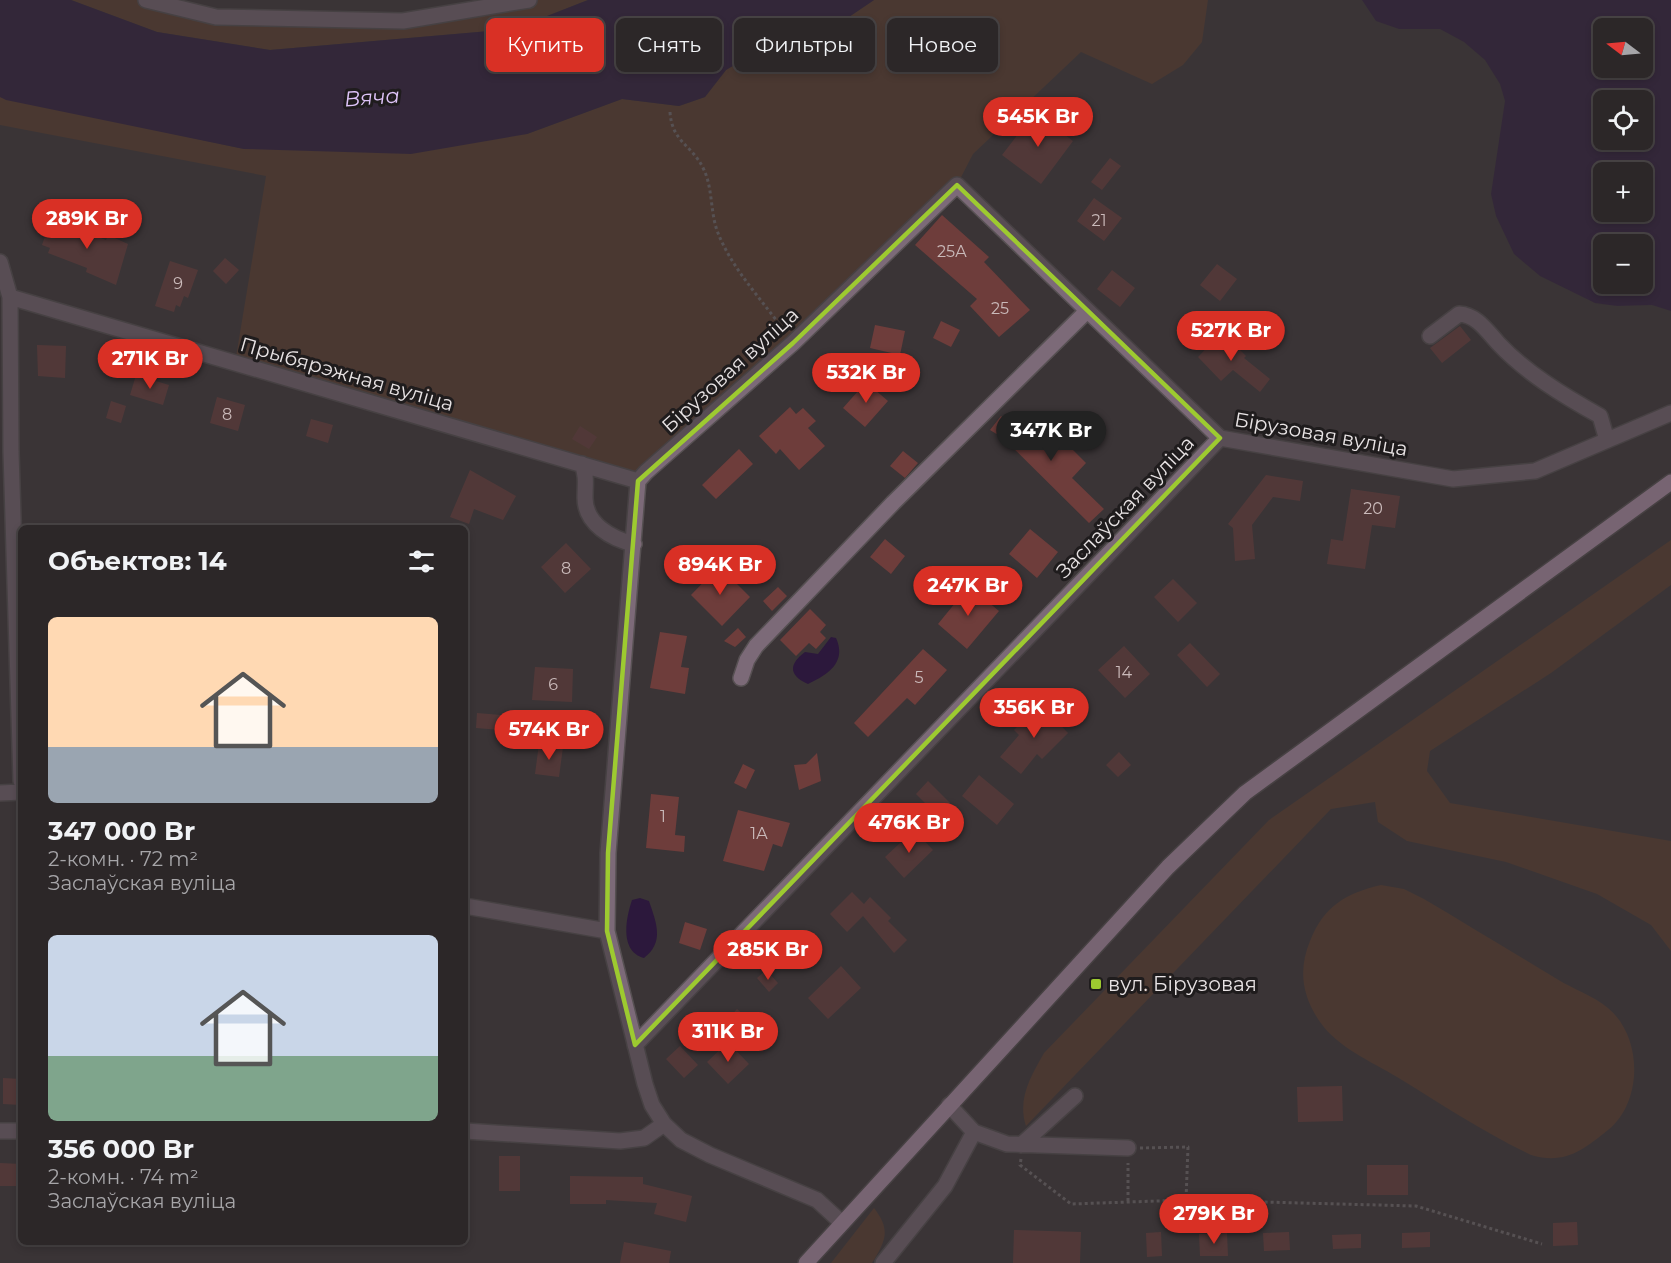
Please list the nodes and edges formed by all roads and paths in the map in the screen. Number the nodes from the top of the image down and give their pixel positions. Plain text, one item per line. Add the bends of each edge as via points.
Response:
1 (146, 0) edge
2 (529, 0) edge
3 (670, 112) dead end
4 (0, 262) edge
5 (10, 297) junction
6 (1087, 311) junction
7 (1430, 336) dead end
8 (793, 344) junction
9 (1671, 413) edge
10 (1220, 438) junction
11 (1607, 440) junction
12 (582, 465) junction
13 (638, 481) junction
14 (1671, 482) edge
15 (634, 544) junction
16 (18, 609) edge
17 (741, 678) dead end
18 (0, 792) edge
19 (18, 792) edge
20 (468, 907) edge
21 (608, 931) junction
22 (635, 1045) junction
23 (1075, 1096) dead end
24 (949, 1105) junction
25 (664, 1124) junction
26 (0, 1131) edge
27 (18, 1131) edge
28 (468, 1131) edge
29 (974, 1132) junction
30 (1021, 1145) junction
31 (1128, 1148) junction
32 (1186, 1200) junction
33 (1128, 1201) junction
34 (842, 1223) junction
35 (1542, 1244) dead end
36 (806, 1263) edge
37 (883, 1263) edge

1 - 2 street via 216,16 403,21
3 - 8 path via 677,138 705,170 717,231 728,252
4 - 5 street
5 - 12 street, Прыбярэжная вуліца
5 - 16 street
6 - 8 street, Бірузовая вуліца via 957,185
6 - 10 street, Бірузовая вуліца
6 - 17 street via 893,503 756,646
7 - 11 street via 1459,314 1469,315 1544,381 1600,416
8 - 13 street, Бірузовая вуліца
9 - 11 street, Бірузовая вуліца
10 - 11 street, Бірузовая вуліца via 1453,479 1535,471
10 - 22 street, Заслаўская вуліца
12 - 13 street, Прыбярэжная вуліца
12 - 15 street via 587,477 585,500 590,515 607,534
13 - 15 street
14 - 24 main road via 1245,793 1168,867
15 - 21 street via 608,854
18 - 19 street
20 - 21 street
21 - 22 street
22 - 25 street via 652,1105
23 - 30 street
24 - 29 street
24 - 34 main road
25 - 28 street via 644,1138 620,1141
25 - 34 street via 681,1140 710,1155 817,1200
26 - 27 street
29 - 30 street via 990,1140
29 - 37 street via 945,1186
30 - 31 street
30 - 33 path via 1020,1165 1071,1204
31 - 32 path via 1188,1147
31 - 33 path
32 - 33 path
32 - 35 path via 1416,1206
34 - 36 main road

